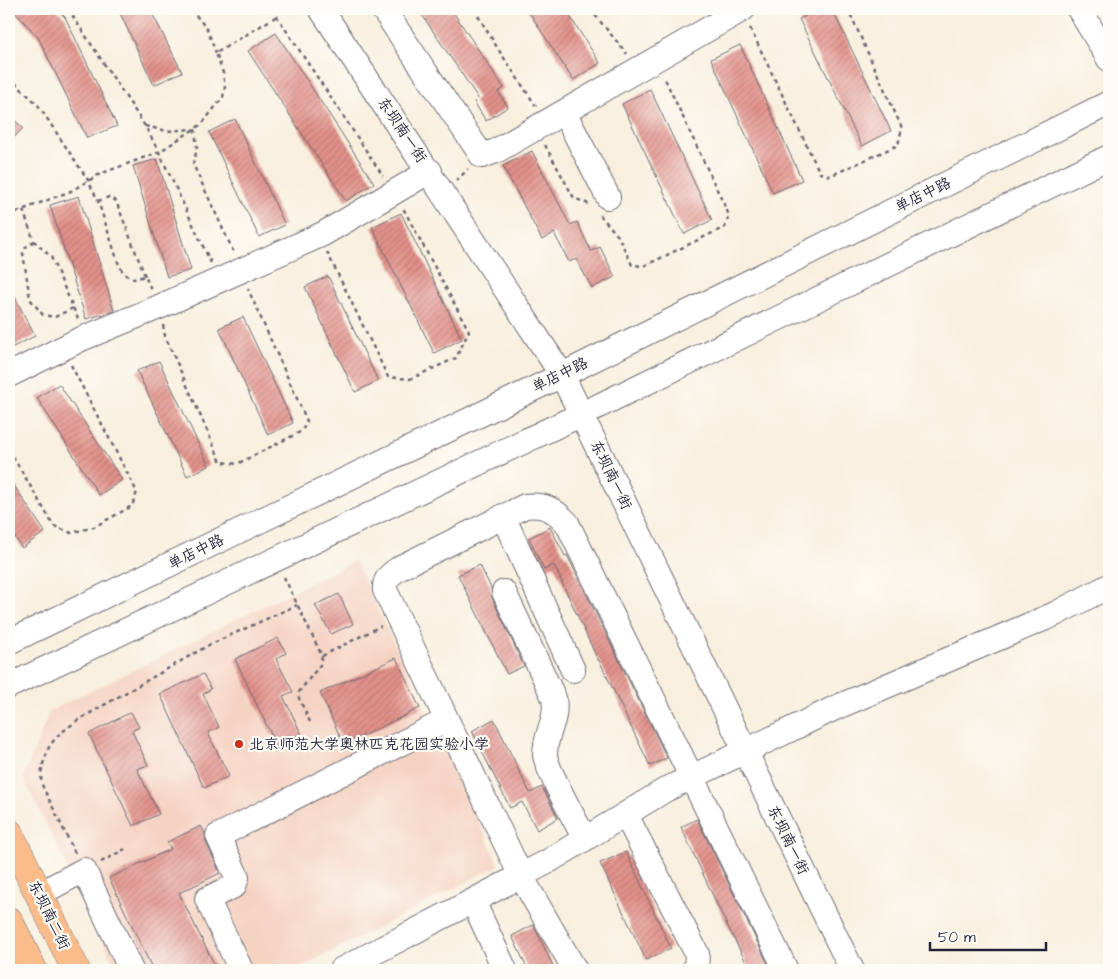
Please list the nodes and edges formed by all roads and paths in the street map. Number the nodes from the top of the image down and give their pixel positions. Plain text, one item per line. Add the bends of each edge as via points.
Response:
1 (68, 9) edge
2 (191, 9) edge
3 (272, 9) edge
4 (321, 9) edge
5 (384, 9) edge
6 (474, 9) edge
7 (590, 9) edge
8 (742, 9) edge
9 (848, 9) edge
10 (1079, 9) edge
11 (277, 16) junction
12 (216, 53) junction
13 (1109, 59) edge
14 (647, 64) junction
15 (9, 77) edge
16 (1109, 103) edge
17 (548, 121) junction
18 (145, 126) junction
19 (194, 129) junction
20 (159, 152) junction
21 (482, 156) junction
22 (1109, 158) edge
23 (430, 171) junction
24 (88, 180) junction
25 (394, 192) junction
26 (443, 192) junction
27 (98, 202) junction
28 (600, 205) junction
29 (22, 210) junction
30 (9, 215) edge
31 (322, 234) junction
32 (34, 240) junction
33 (242, 270) junction
34 (145, 276) junction
35 (219, 280) junction
36 (159, 307) junction
37 (73, 308) junction
38 (86, 337) junction
39 (63, 348) junction
40 (9, 375) edge
41 (562, 375) junction
42 (582, 414) junction
43 (9, 450) edge
44 (503, 516) junction
45 (276, 559) junction
46 (1109, 586) edge
47 (504, 592) dead end
48 (297, 605) junction
49 (372, 631) dead end
50 (9, 642) edge
51 (322, 656) junction
52 (573, 670) dead end
53 (9, 686) edge
54 (447, 720) junction
55 (310, 722) dead end
56 (745, 751) junction
57 (691, 778) junction
58 (626, 815) junction
59 (9, 833) edge
60 (585, 839) junction
61 (72, 848) dead end
62 (125, 849) dead end
63 (84, 870) junction
64 (521, 876) junction
65 (39, 894) junction
66 (473, 901) junction
67 (9, 920) edge
68 (33, 970) edge
69 (76, 970) edge
70 (131, 970) edge
71 (241, 970) edge
72 (341, 970) edge
73 (504, 970) edge
74 (575, 970) edge
75 (696, 970) edge
76 (786, 970) edge
77 (852, 970) edge

1 - 18 path
2 - 12 path via 207,29
3 - 11 path
4 - 23 street, 东坝南一街
5 - 21 street
6 - 17 path
7 - 14 path
8 - 9 path via 820,173 830,176 898,145 902,128
8 - 14 street
10 - 13 street
11 - 12 path
11 - 25 path
12 - 19 path via 223,73 223,97 207,119
14 - 17 street
14 - 28 path via 729,215 725,227 644,266 632,265
15 - 24 path via 38,105
16 - 41 street, 单店中路
17 - 21 street
17 - 28 street
17 - 28 path via 574,198
18 - 19 path via 167,131
18 - 20 path
19 - 20 path
19 - 33 path via 197,149 194,164
20 - 24 path
20 - 35 path
21 - 26 path
22 - 42 street
23 - 25 street
23 - 26 street, 东坝南一街
24 - 27 path
24 - 29 path via 71,191
25 - 31 street
25 - 31 path via 468,331 456,358 410,379 388,377 328,254
26 - 41 street, 东坝南一街
27 - 34 path via 124,274 134,280
27 - 34 path via 108,197 116,201
29 - 30 path
29 - 32 path
31 - 33 street
32 - 37 path via 51,257
32 - 37 path via 23,253 30,299 43,315 55,317
33 - 35 street
33 - 36 path via 308,421 302,431 237,464 221,462 165,336
34 - 36 path
35 - 36 street
36 - 38 street
37 - 38 path
38 - 39 street
39 - 40 street
39 - 43 path via 137,492 132,506 94,527 71,532 54,526
41 - 42 street, 东坝南一街
41 - 50 street, 单店中路
42 - 45 street
42 - 56 street, 东坝南一街
44 - 52 street
44 - 54 street via 401,567 384,584
44 - 57 street via 534,505 555,510 567,523
45 - 48 path
45 - 53 street
46 - 56 street via 1055,614 835,708
47 - 60 street via 554,698 556,710 546,738 544,758
48 - 51 path
48 - 61 path via 209,645 78,720 57,736 42,767 41,782
49 - 51 path
51 - 55 path via 320,665 298,696
54 - 64 street
54 - 71 street via 218,836 237,877 234,886 207,899
56 - 57 street
56 - 77 street, 东坝南一街
57 - 58 street
57 - 76 street
58 - 60 street
58 - 75 street via 697,954
59 - 65 main road, 东坝南二街
60 - 64 street
62 - 63 path
63 - 65 street
63 - 70 street
64 - 66 street
64 - 74 street
65 - 69 main road, 东坝南二街
66 - 72 street
66 - 73 street
67 - 68 main road

